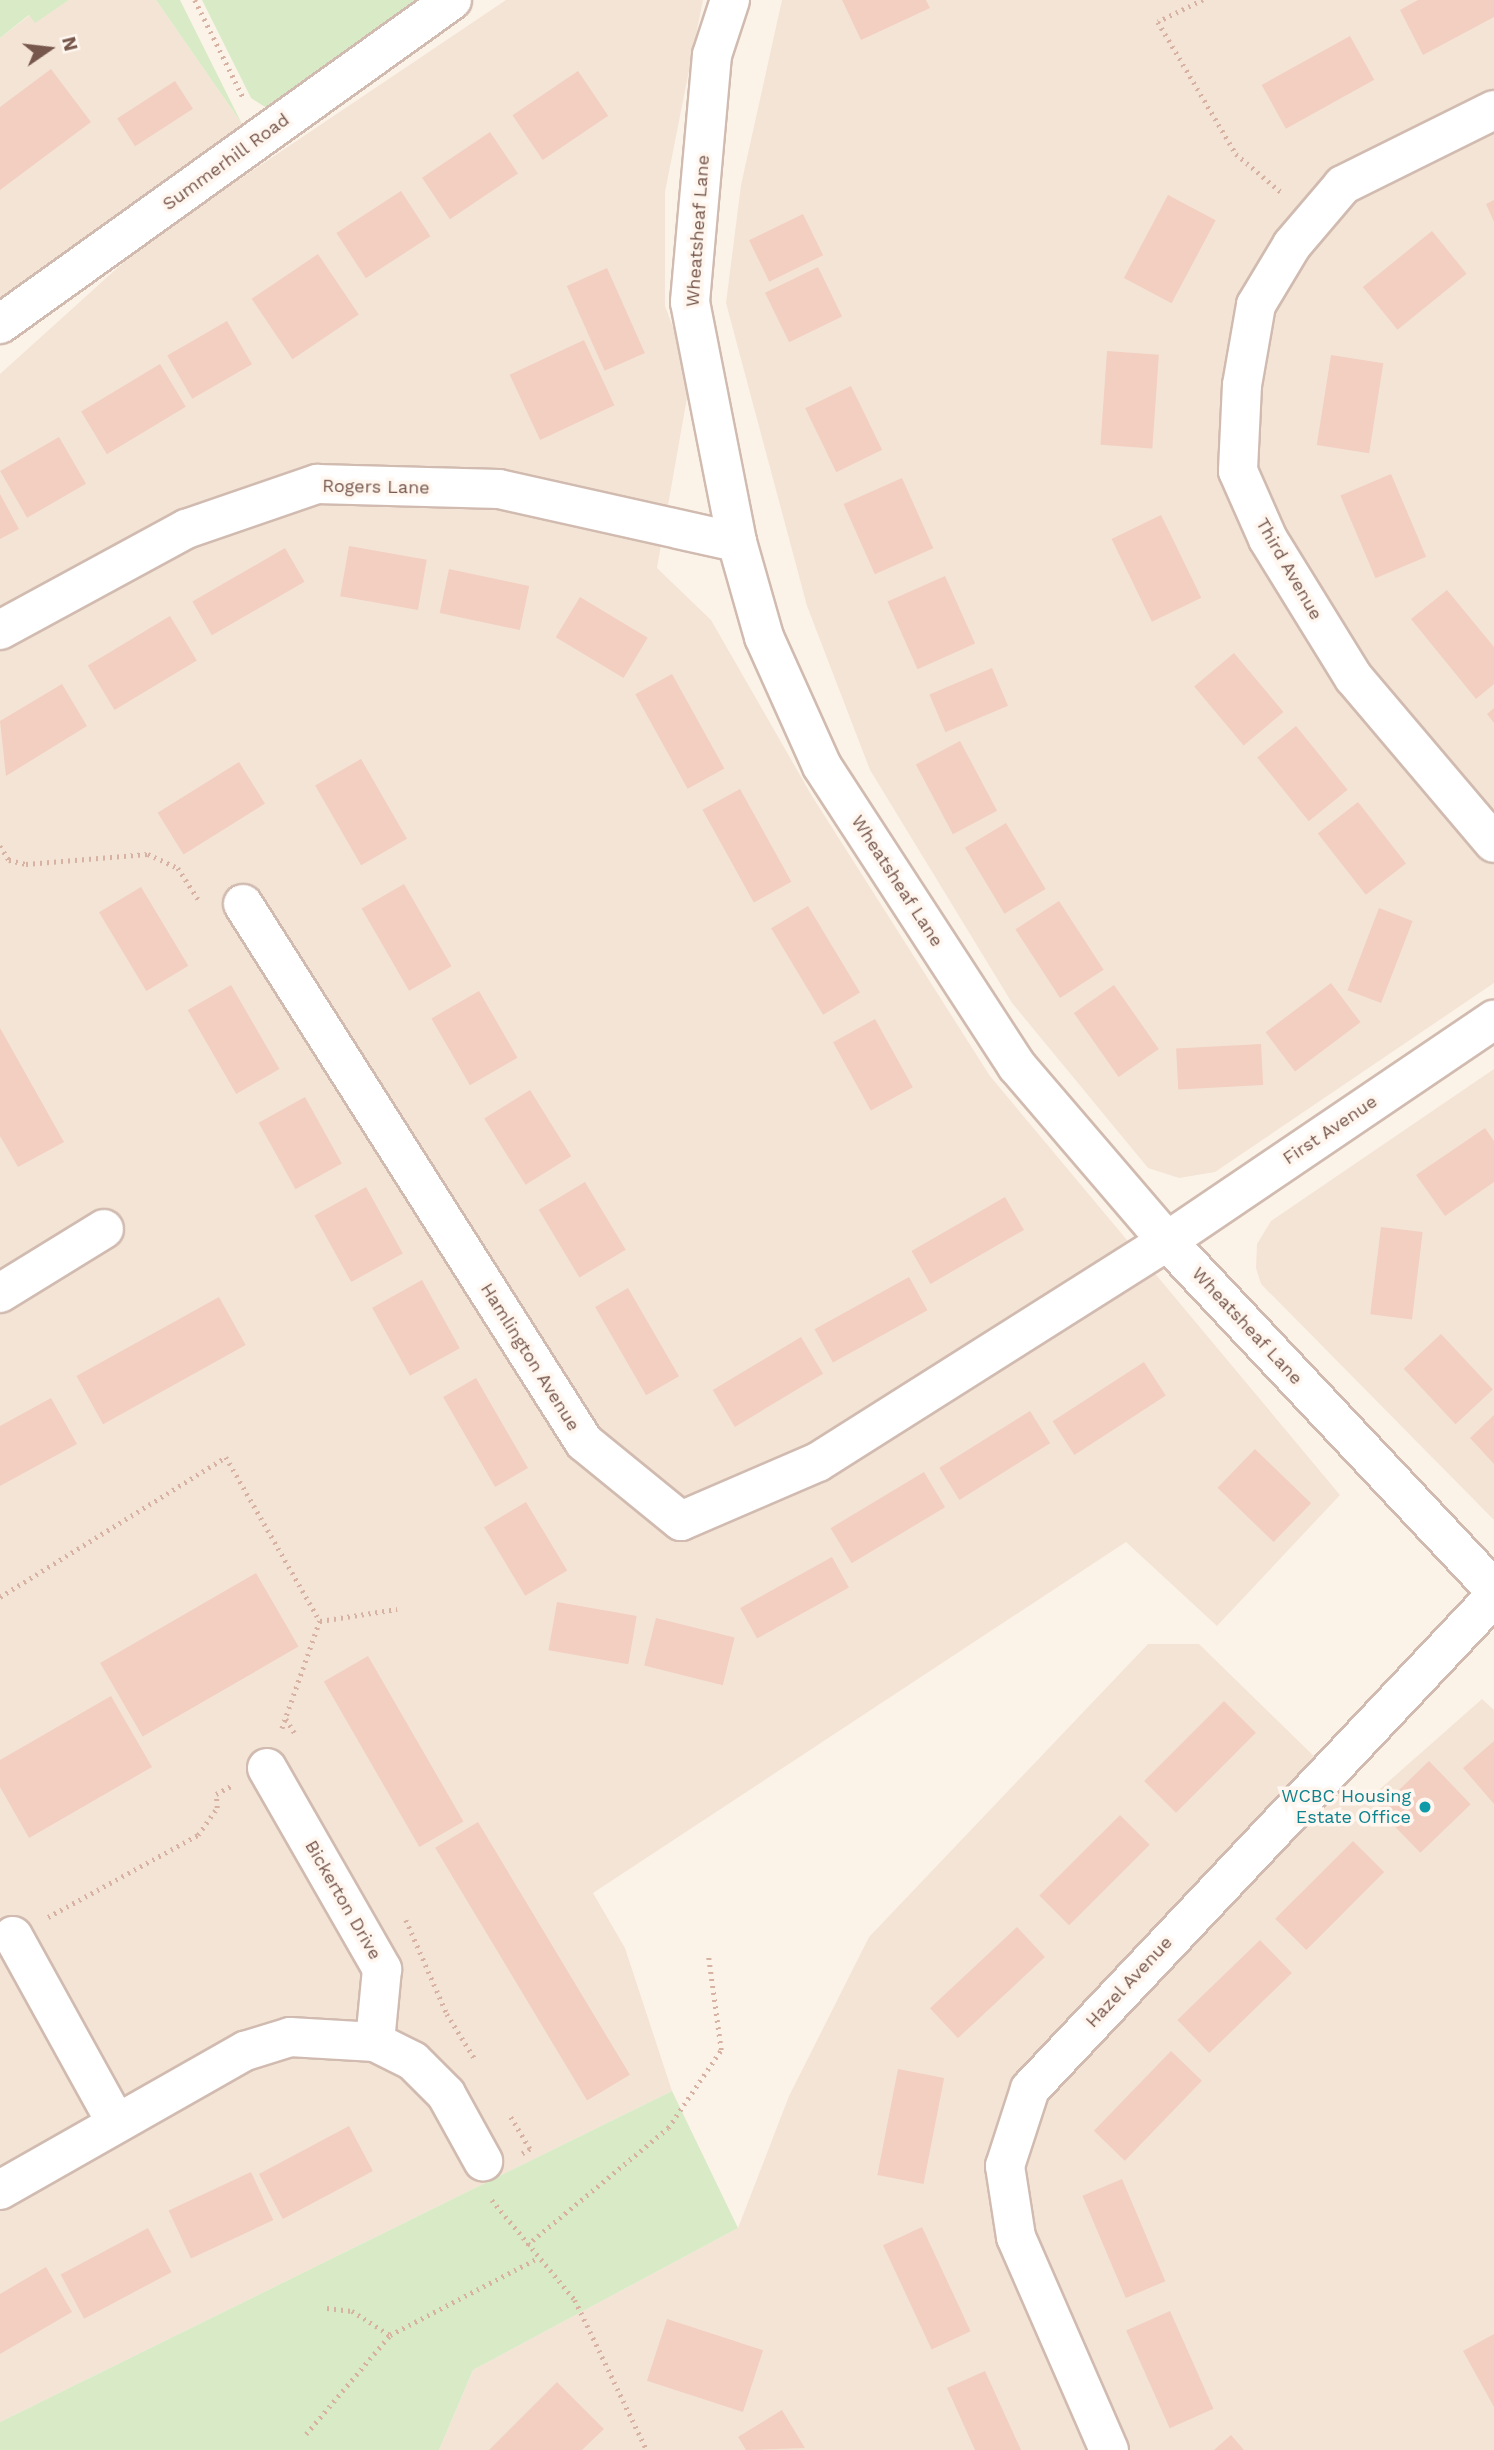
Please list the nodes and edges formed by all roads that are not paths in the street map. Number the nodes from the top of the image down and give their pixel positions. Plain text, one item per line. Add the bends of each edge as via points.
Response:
1 (452, 0) edge
2 (730, 0) edge
3 (1494, 110) edge
4 (0, 324) edge
5 (737, 542) junction
6 (0, 630) edge
7 (1494, 843) edge
8 (243, 904) road end
9 (1494, 1020) edge
10 (104, 1229) dead end
11 (1167, 1241) junction
12 (5, 1281) edge
13 (1494, 1589) edge
14 (1494, 1597) edge
15 (267, 1768) road end
16 (13, 1936) road end
17 (375, 2042) junction
18 (115, 2121) junction
19 (483, 2161) road end
20 (0, 2190) edge
21 (1110, 2450) edge

1 - 4 street, Summerhill Road
2 - 5 street, Wheatsheaf Lane via 712,55 690,302
3 - 7 street, Third Avenue via 1343,185 1313,219 1256,305 1242,384 1238,471 1268,539 1354,678
5 - 6 street, Rogers Lane via 499,489 317,484 186,529
5 - 11 street, Wheatsheaf Lane via 764,637 822,766 1017,1066
8 - 11 street, Hamlington Avenue via 584,1442 681,1521 818,1462
9 - 11 street, First Avenue
10 - 12 street
11 - 13 street, Wheatsheaf Lane
14 - 21 street, Hazel Avenue via 1030,2090 1005,2166 1016,2237
15 - 17 street, Bickerton Drive via 382,1969
16 - 18 street
17 - 18 street via 290,2037 245,2051
17 - 19 street via 413,2061 446,2094
18 - 20 street

